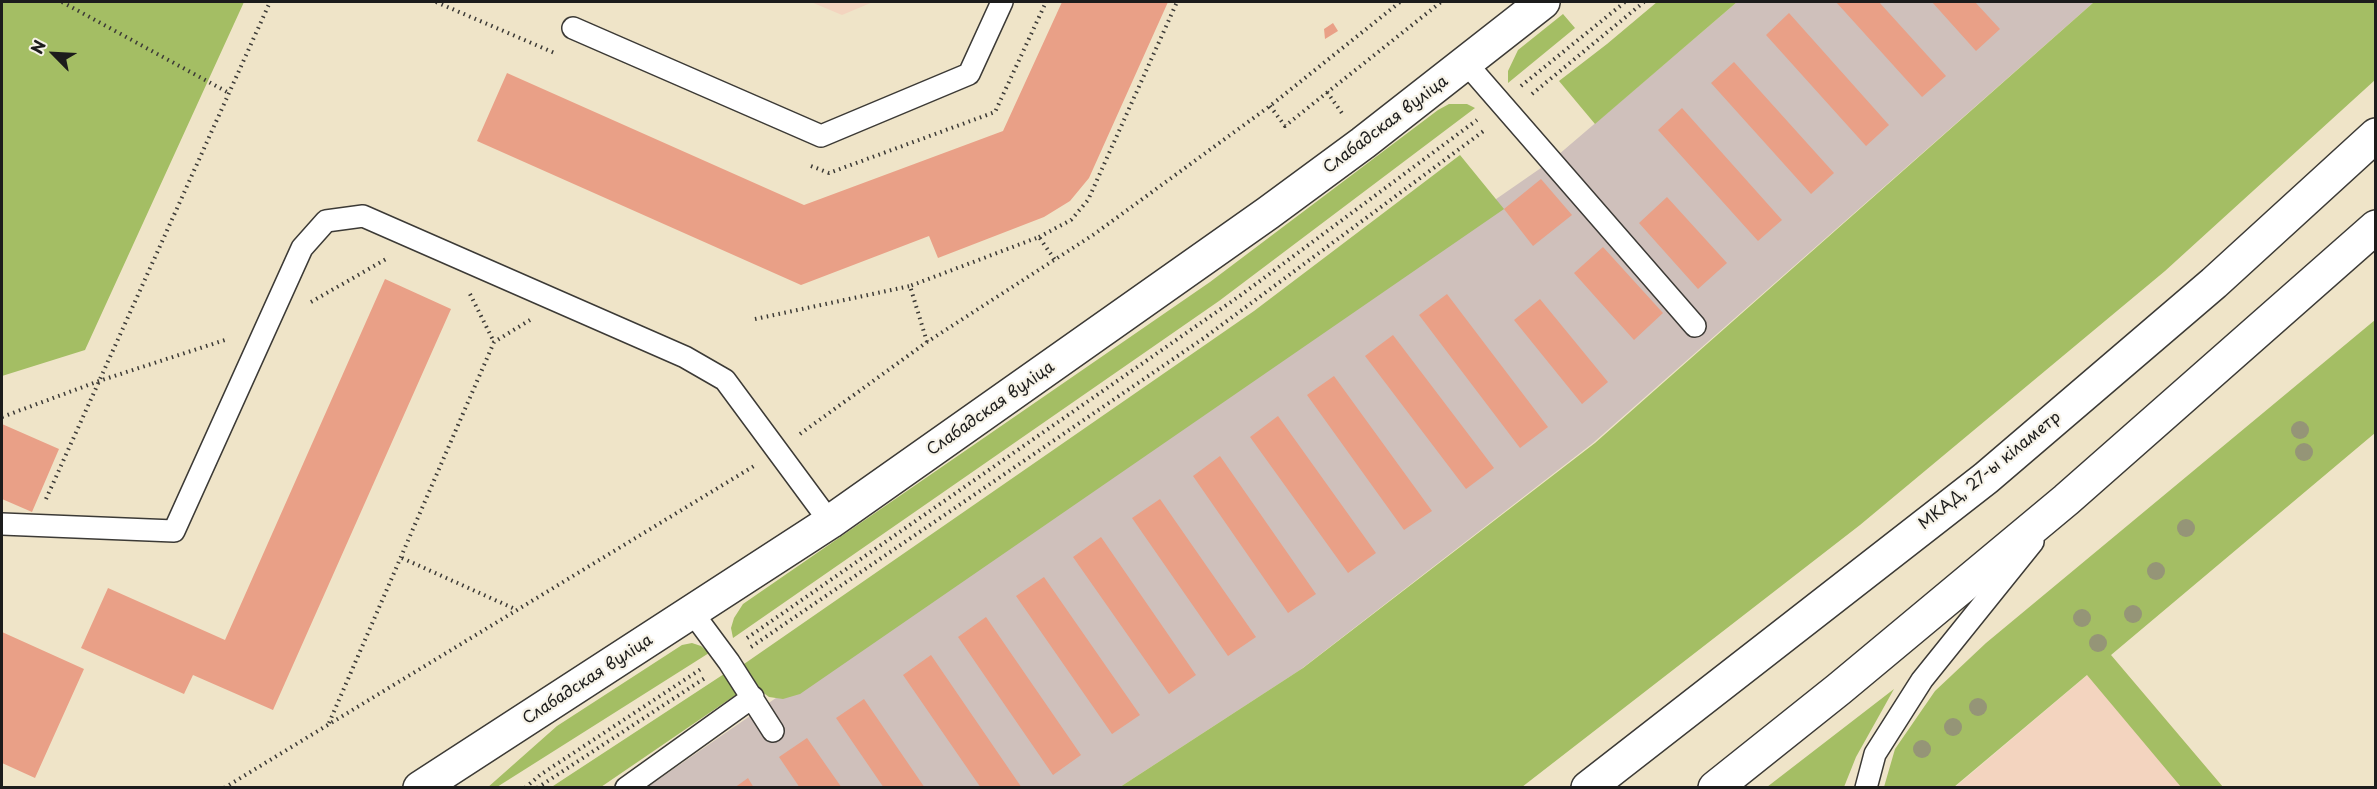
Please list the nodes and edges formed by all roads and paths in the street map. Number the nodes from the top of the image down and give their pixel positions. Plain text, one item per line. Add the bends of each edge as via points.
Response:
1 (62, 2) edge
2 (270, 2) edge
3 (1002, 2) edge
4 (1177, 2) edge
5 (1400, 2) edge
6 (1441, 2) edge
7 (1625, 2) edge
8 (1644, 2) edge
9 (1528, 6) edge
10 (573, 28) dead end
11 (1466, 63) junction
12 (229, 93) junction
13 (1270, 106) junction
14 (1504, 108) junction
15 (2376, 135) edge
16 (2376, 227) edge
17 (1039, 237) junction
18 (1055, 260) junction
19 (465, 285) dead end
20 (910, 286) junction
21 (532, 319) dead end
22 (755, 320) dead end
23 (1695, 326) dead end
24 (267, 327) junction
25 (494, 342) junction
26 (927, 342) junction
27 (99, 381) junction
28 (2, 417) edge
29 (776, 451) junction
30 (2066, 500) junction
31 (830, 522) junction
32 (2, 524) edge
33 (34, 524) junction
34 (402, 558) junction
35 (516, 610) junction
36 (693, 612) junction
37 (726, 658) junction
38 (753, 698) junction
39 (329, 723) junction
40 (773, 731) dead end
41 (224, 788) edge
42 (420, 788) edge
43 (525, 788) edge
44 (537, 788) edge
45 (626, 788) edge
46 (1588, 788) edge
47 (1715, 788) edge
48 (1866, 788) edge

1 - 12 path
2 - 12 path
3 - 10 lane via 969,74 821,136
4 - 17 path via 1088,200 1071,220
5 - 13 path
6 - 13 path via 1285,126
7 - 14 path
8 - 14 path
9 - 11 main road, Слабадская вуліца
11 - 14 lane
11 - 31 main road, Слабадская вуліца via 1268,213
12 - 27 path
13 - 18 path
14 - 23 lane
14 - 37 path
14 - 37 path via 1204,338
15 - 46 main road, МКАД, 27-ы кіламетр via 2214,283 1986,478
16 - 30 main road
17 - 18 path
17 - 20 path
18 - 26 path
19 - 25 path
20 - 22 path
20 - 26 path
21 - 25 path
24 - 27 path
24 - 29 lane via 302,248 326,221 363,216 685,357 725,380
24 - 33 lane via 174,531
25 - 34 path
26 - 29 path
27 - 28 path
27 - 33 path
29 - 31 lane
29 - 35 path
30 - 47 main road
30 - 48 lane via 1922,680 1875,754
31 - 36 main road, Слабадская вуліца
32 - 33 lane
34 - 35 path
34 - 39 path
35 - 39 path
36 - 37 lane
36 - 42 main road, Слабадская вуліца
37 - 38 lane
37 - 43 path
37 - 44 path
38 - 40 lane
38 - 45 lane
39 - 41 path

